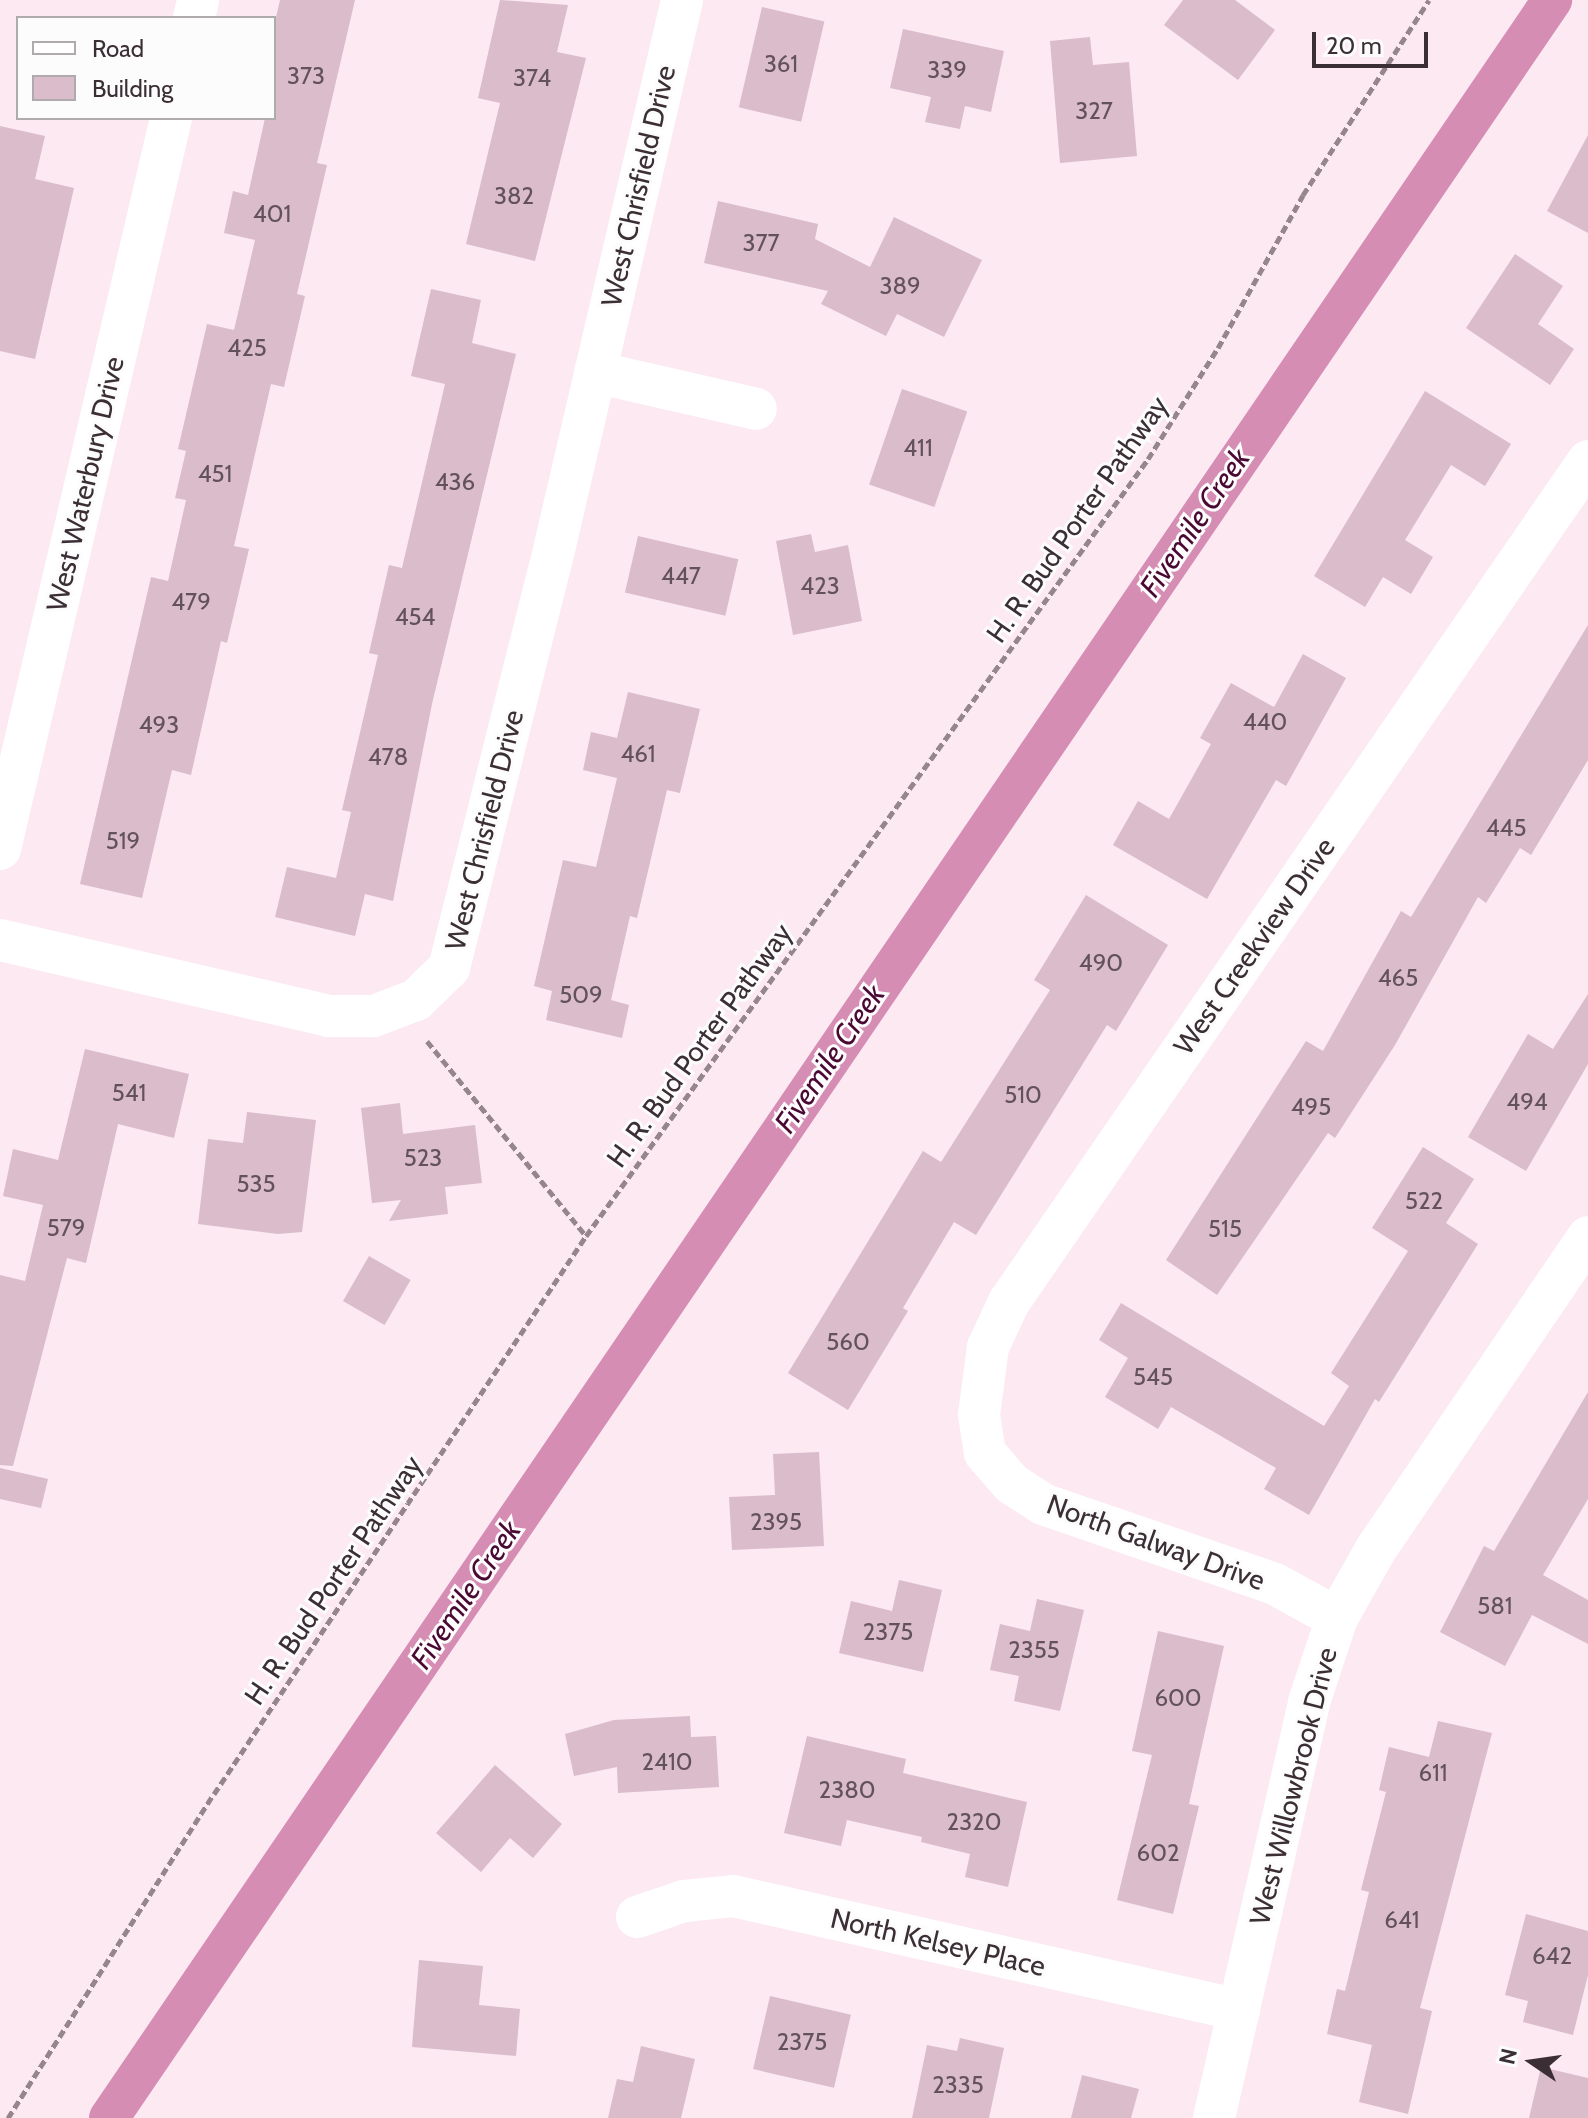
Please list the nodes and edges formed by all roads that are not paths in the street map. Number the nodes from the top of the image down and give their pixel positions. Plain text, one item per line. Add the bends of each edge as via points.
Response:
1 (682, 0) edge
2 (171, 120) edge
3 (595, 372) junction
4 (756, 409) dead end
5 (1588, 461) edge
6 (0, 849) edge
7 (0, 940) edge
8 (1588, 1237) edge
9 (985, 1453) joint
10 (1337, 1618) junction
11 (637, 1917) dead end
12 (1239, 2010) junction
13 (1214, 2118) edge

1 - 3 street, West Chrisfield Drive
2 - 6 street, West Waterbury Drive
3 - 4 street
3 - 7 street, West Chrisfield Drive via 449,968 416,1000 374,1016 328,1016
5 - 9 street, West Creekview Drive via 1009,1302 988,1347 979,1415
8 - 10 street, West Willowbrook Drive via 1376,1549
9 - 10 street, North Galway Drive via 1011,1483 1043,1504 1275,1584
10 - 12 street, West Willowbrook Drive via 1309,1702
11 - 12 street, North Kelsey Place via 684,1901 733,1896
12 - 13 street, West Willowbrook Drive

